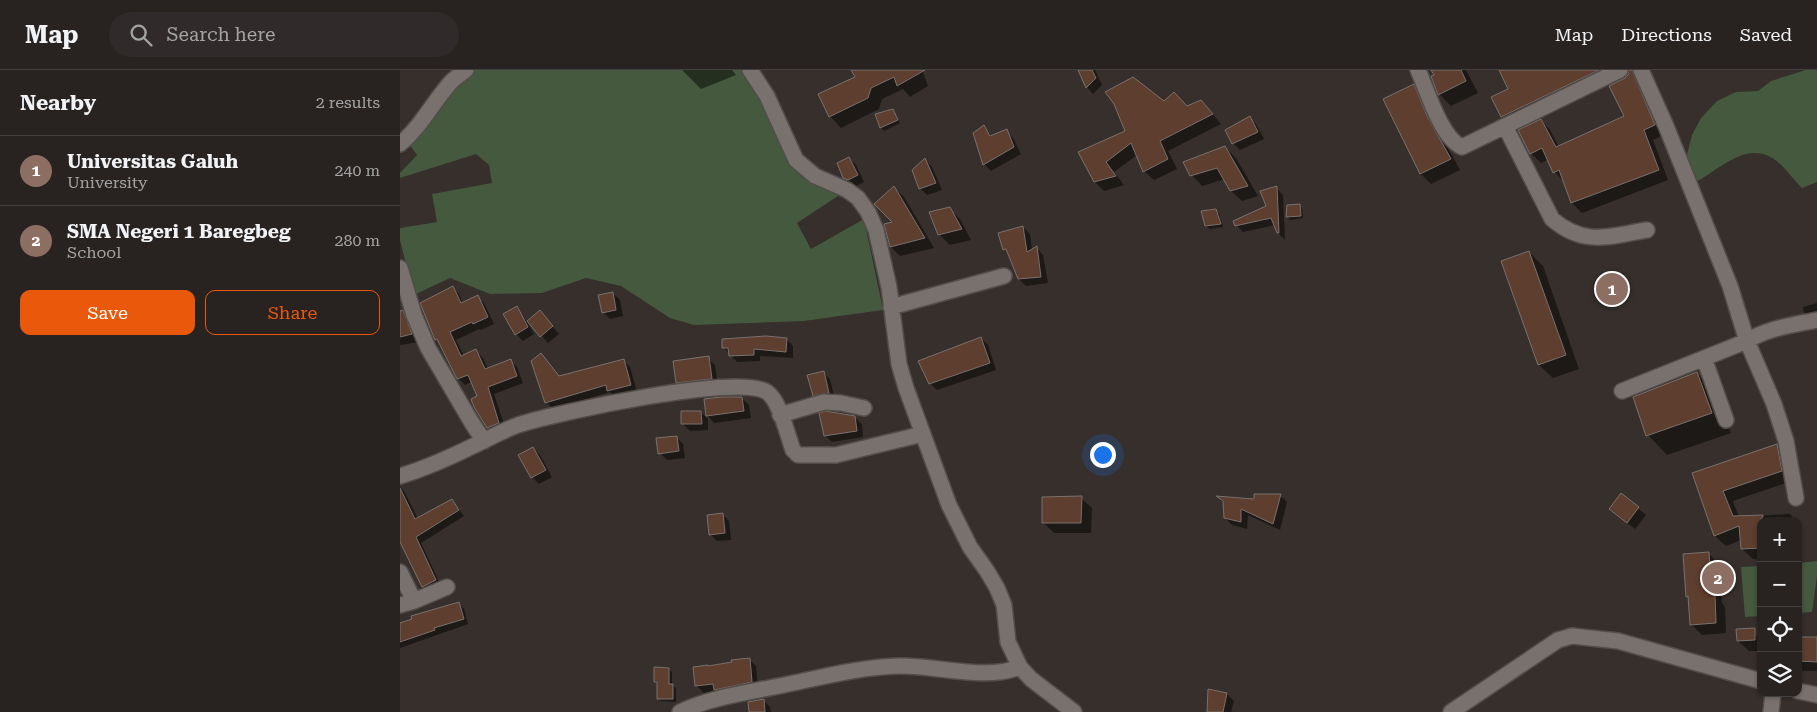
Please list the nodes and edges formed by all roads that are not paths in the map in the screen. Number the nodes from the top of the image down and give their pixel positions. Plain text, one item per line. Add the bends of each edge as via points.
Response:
1 (466, 70) edge
2 (750, 70) edge
3 (1418, 70) edge
4 (1620, 70) edge
5 (1641, 70) edge
6 (1504, 126) junction
7 (400, 144) edge
8 (1647, 230) dead end
9 (400, 268) edge
10 (1004, 276) dead end
11 (891, 307) junction
12 (1817, 320) edge
13 (1747, 341) junction
14 (1704, 358) junction
15 (1622, 391) dead end
16 (864, 408) dead end
17 (780, 415) junction
18 (1726, 420) dead end
19 (923, 434) junction
20 (484, 441) junction
21 (400, 476) edge
22 (1796, 498) dead end
23 (400, 572) edge
24 (447, 587) dead end
25 (407, 603) edge
26 (1020, 667) junction
27 (1757, 680) edge
28 (1802, 691) edge
29 (1817, 695) edge
30 (1773, 697) edge
31 (680, 712) edge
32 (1074, 712) edge
33 (1451, 712) edge
34 (1771, 712) edge

1 - 7 street via 451,82 409,137
2 - 11 street via 767,96 796,160 815,176 847,190 868,212 876,230
3 - 6 street via 1443,128 1456,144 1462,147
4 - 6 street
5 - 13 street via 1730,286
6 - 8 street via 1552,219 1563,229 1578,236 1597,238
9 - 20 street via 428,348
10 - 11 street
11 - 19 street via 906,388
12 - 13 street via 1765,332
13 - 14 street
13 - 22 street via 1786,441
14 - 15 street
14 - 18 street
16 - 17 street via 824,402
17 - 19 street via 793,450 801,456 836,455
17 - 20 street via 774,398 762,389 725,387 618,401 559,414 516,425
19 - 26 street via 960,529 1004,605 1008,642
20 - 21 street via 435,465
23 - 25 street
24 - 25 street
26 - 31 street via 1005,672 902,666 867,668 724,697
26 - 32 street
27 - 33 street via 1612,640 1572,636 1558,640
28 - 29 street
30 - 34 street

